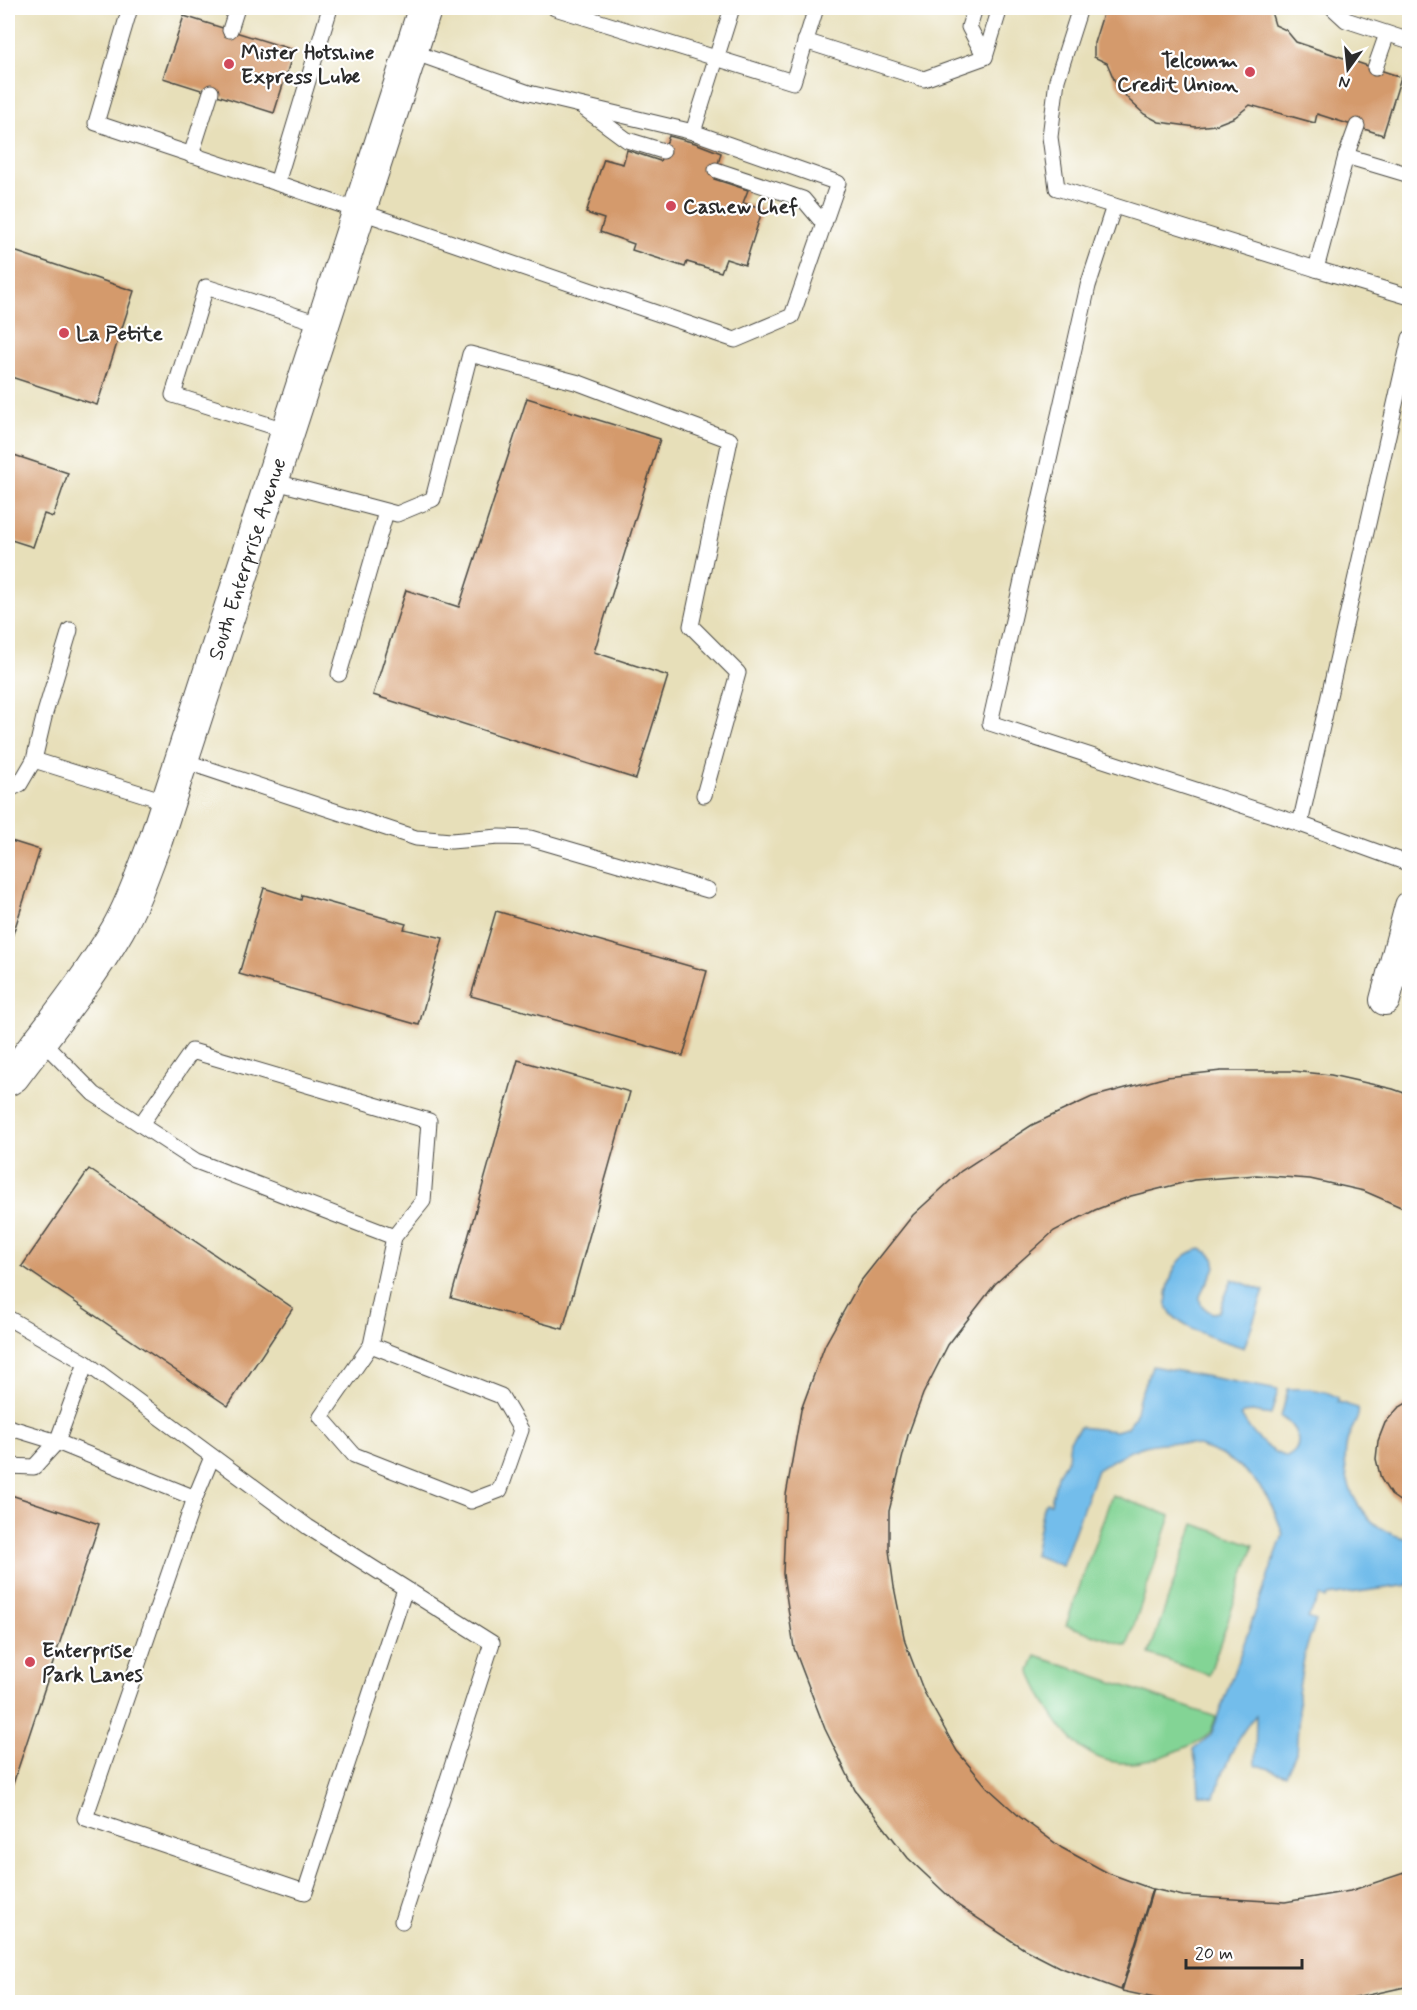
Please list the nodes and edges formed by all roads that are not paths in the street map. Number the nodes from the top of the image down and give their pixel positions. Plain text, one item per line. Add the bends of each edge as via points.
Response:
1 (130, 8) edge
2 (237, 8) edge
3 (330, 8) edge
4 (425, 8) edge
5 (555, 8) edge
6 (732, 8) edge
7 (816, 8) edge
8 (975, 8) edge
9 (1000, 8) edge
10 (1080, 8) edge
11 (1334, 8) edge
12 (230, 30) dead end
13 (1387, 34) junction
14 (806, 41) junction
15 (1410, 41) edge
16 (410, 51) junction
17 (985, 57) junction
18 (717, 58) junction
19 (1375, 68) dead end
20 (211, 92) dead end
21 (579, 104) junction
22 (1357, 126) dead end
23 (693, 132) junction
24 (663, 151) dead end
25 (191, 155) junction
26 (1346, 156) junction
27 (716, 170) dead end
28 (1410, 175) edge
29 (277, 183) junction
30 (1114, 206) junction
31 (359, 210) junction
32 (824, 224) junction
33 (1316, 269) junction
34 (1410, 297) edge
35 (322, 324) junction
36 (1410, 338) edge
37 (288, 431) junction
38 (272, 481) junction
39 (386, 512) junction
40 (70, 630) dead end
41 (339, 674) dead end
42 (34, 760) junction
43 (182, 760) junction
44 (8, 790) edge
45 (704, 795) dead end
46 (168, 801) junction
47 (1300, 824) junction
48 (1410, 864) edge
49 (708, 890) dead end
50 (1410, 906) edge
51 (1385, 1000) dead end
52 (40, 1039) junction
53 (8, 1079) edge
54 (141, 1124) junction
55 (394, 1237) junction
56 (8, 1318) edge
57 (371, 1345) junction
58 (86, 1363) junction
59 (8, 1427) edge
60 (57, 1442) junction
61 (212, 1457) junction
62 (8, 1466) edge
63 (195, 1498) junction
64 (405, 1589) junction
65 (402, 1921) dead end

1 - 25 lane via 96,123
2 - 12 lane
3 - 29 lane
4 - 16 street, South Enterprise Avenue
5 - 18 lane
6 - 18 lane
7 - 14 lane
8 - 17 lane via 969,27
9 - 17 lane
10 - 30 lane via 1057,80 1050,137 1057,188
11 - 13 lane via 1346,20
13 - 15 lane
13 - 19 lane
14 - 17 lane via 924,79
14 - 18 lane via 793,82
16 - 21 lane via 530,93
16 - 31 street, South Enterprise Avenue
18 - 23 lane
20 - 25 lane
21 - 23 lane
21 - 24 lane via 627,140
22 - 26 lane
23 - 32 lane via 838,183
25 - 29 lane
26 - 28 lane
26 - 33 lane
27 - 32 lane via 803,199
29 - 31 lane
30 - 33 lane
30 - 47 lane via 1088,286 990,723
31 - 32 lane via 735,340 792,316
31 - 35 street, South Enterprise Avenue
33 - 34 lane
35 - 37 street, South Enterprise Avenue
35 - 37 lane via 206,287 173,395
36 - 47 lane
37 - 38 street, South Enterprise Avenue
38 - 39 lane
38 - 43 street, South Enterprise Avenue
39 - 41 lane
39 - 45 lane via 398,514 433,499 470,354 579,383 730,440 691,626 738,673
40 - 42 lane
42 - 44 lane via 20,784
42 - 46 lane
43 - 46 street, South Enterprise Avenue
43 - 49 lane via 416,837 451,841 530,838
46 - 52 street, South Enterprise Avenue via 138,886 118,928 69,1005
47 - 48 lane
50 - 51 street
52 - 53 street, South Enterprise Avenue
52 - 54 lane via 94,1094
54 - 55 lane via 196,1161
54 - 55 lane via 192,1051 429,1121 423,1201
55 - 57 lane
56 - 58 lane
57 - 57 lane via 321,1417 354,1455 471,1501 500,1490 521,1430 501,1396
58 - 60 lane
58 - 61 lane
59 - 60 lane
60 - 62 lane via 34,1467
60 - 63 lane
61 - 63 lane
61 - 64 lane via 308,1527
63 - 64 lane via 85,1818 305,1892
64 - 65 lane via 492,1643

